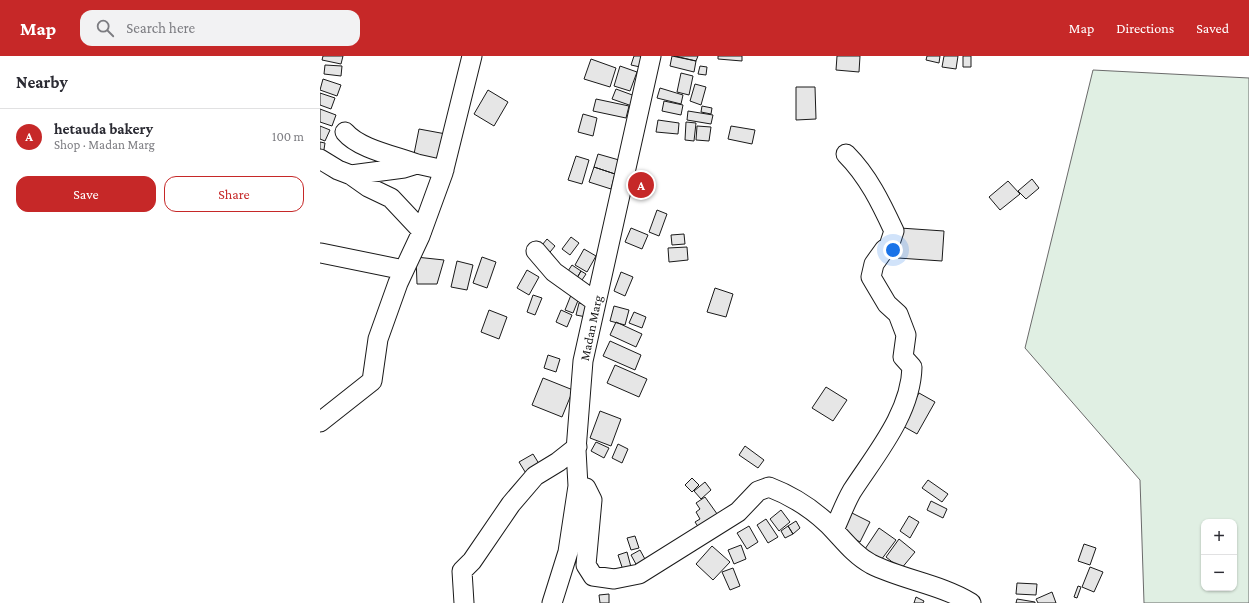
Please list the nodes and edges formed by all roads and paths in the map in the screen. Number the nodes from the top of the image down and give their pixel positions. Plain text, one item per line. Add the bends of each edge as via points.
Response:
1 (472, 56) edge
2 (651, 56) edge
3 (346, 132) dead end
4 (846, 154) dead end
5 (320, 159) edge
6 (418, 164) junction
7 (444, 170) junction
8 (351, 175) junction
9 (422, 231) junction
10 (536, 251) dead end
11 (321, 252) edge
12 (404, 270) junction
13 (596, 302) junction
14 (320, 422) edge
15 (576, 447) junction
16 (578, 486) junction
17 (834, 530) junction
18 (464, 603) edge
19 (552, 603) edge
20 (971, 603) edge

1 - 7 street
2 - 13 street, Madan Marg
3 - 6 street via 352,140 364,147
4 - 17 street via 858,166 877,196 894,231 889,246 874,264 871,277 887,304 898,314 906,335 903,357 912,367 912,376 896,420 880,450 851,492
5 - 8 street
6 - 7 street
6 - 8 street
7 - 9 street
8 - 9 street via 391,198
9 - 12 street
10 - 13 street via 554,272
11 - 12 street
12 - 14 street via 378,339 372,381
13 - 15 street, Madan Marg via 583,361
15 - 16 street, Madan Marg
15 - 18 street via 535,476 462,571
16 - 17 street via 586,488 592,500 586,566 593,576 614,579 639,574 738,512 758,491 769,487 785,493
16 - 19 street, Madan Marg via 568,552
17 - 20 street via 870,563 931,584

